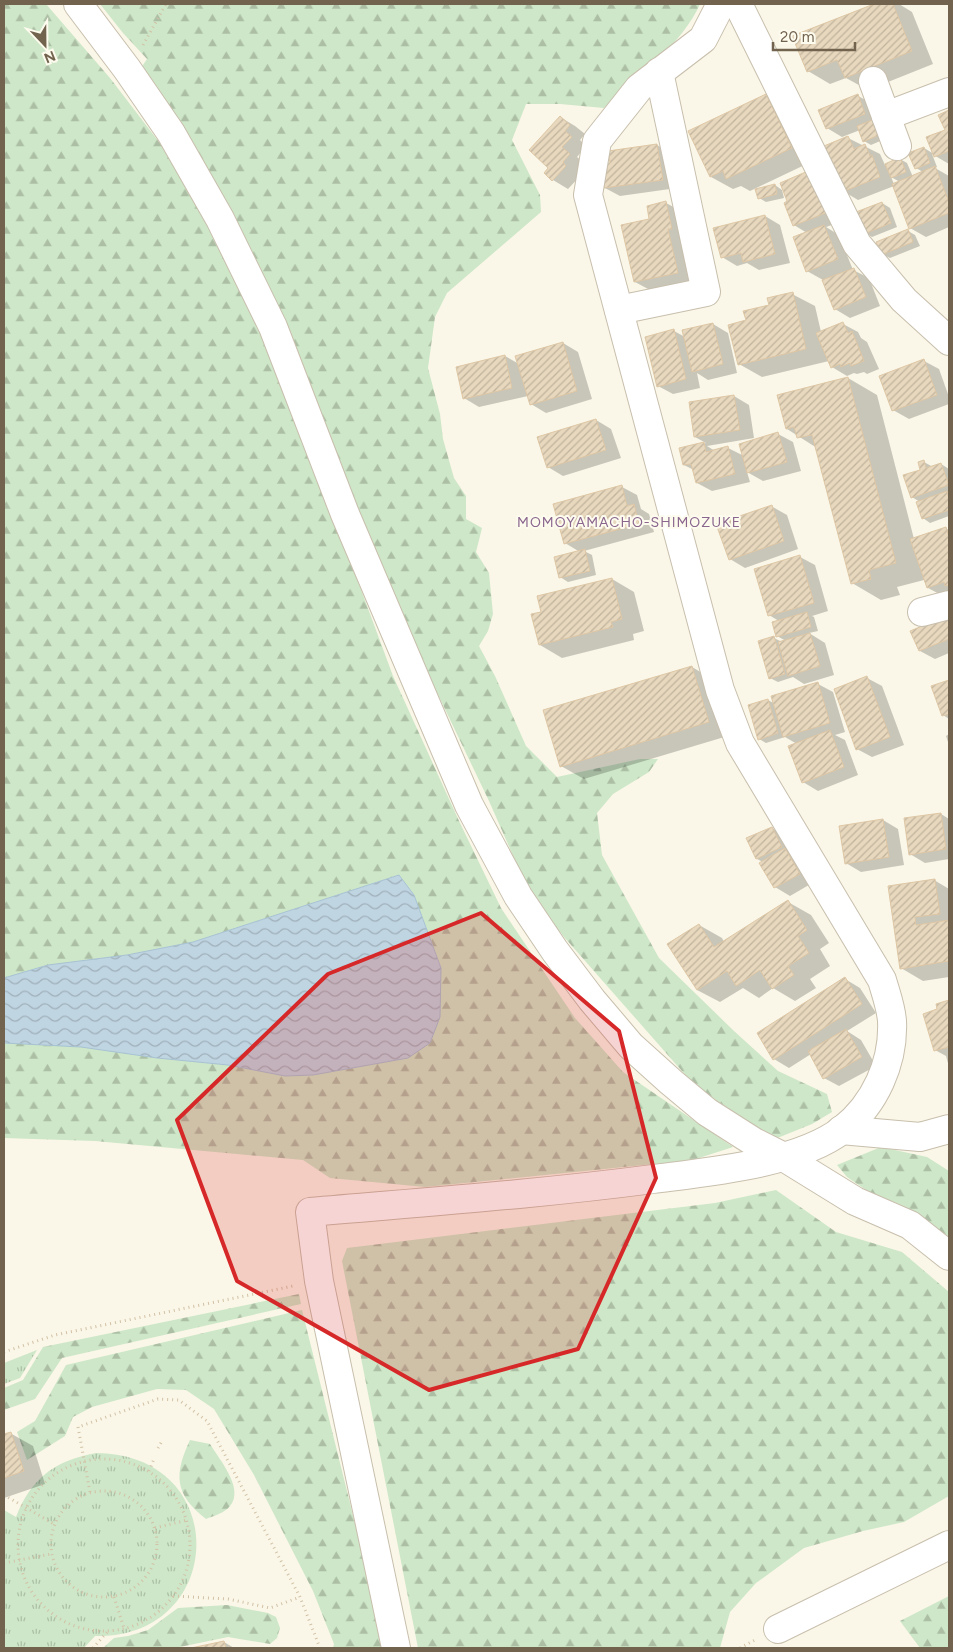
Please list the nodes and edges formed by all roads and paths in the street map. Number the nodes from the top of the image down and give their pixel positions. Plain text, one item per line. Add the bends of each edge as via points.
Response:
1 (78, 4) edge
2 (166, 4) edge
3 (721, 4) edge
4 (738, 4) edge
5 (141, 50) dead end
6 (659, 72) junction
7 (873, 81) dead end
8 (949, 92) edge
9 (886, 116) junction
10 (897, 146) dead end
11 (619, 310) junction
12 (949, 341) edge
13 (949, 605) edge
14 (922, 612) dead end
15 (949, 1129) edge
16 (841, 1130) junction
17 (782, 1156) junction
18 (949, 1256) edge
19 (294, 1286) dead end
20 (4, 1352) edge
21 (162, 1440) dead end
22 (158, 1448) dead end
23 (154, 1459) dead end
24 (84, 1461) junction
25 (149, 1471) junction
26 (90, 1492) junction
27 (4, 1495) edge
28 (26, 1509) junction
29 (187, 1520) junction
30 (54, 1524) junction
31 (155, 1528) junction
32 (949, 1544) edge
33 (51, 1554) junction
34 (20, 1560) junction
35 (4, 1563) edge
36 (114, 1596) junction
37 (173, 1596) junction
38 (300, 1597) junction
39 (124, 1628) junction
40 (778, 1629) dead end
41 (110, 1630) junction
42 (93, 1648) edge
43 (320, 1648) edge
44 (396, 1648) edge

1 - 17 street via 171,133 220,219 273,327 345,514 469,805 518,896 555,952 632,1046 708,1112
2 - 5 path
3 - 6 street via 703,39
4 - 12 street via 857,244 904,300
6 - 11 street via 639,88 597,141 588,195
6 - 11 street via 706,292
7 - 9 street
8 - 9 street
9 - 10 street
11 - 16 street via 720,690 740,743 872,962 888,1000 892,1020 885,1069 870,1100
13 - 14 street
15 - 16 street via 920,1137
16 - 17 street via 822,1142
17 - 18 street via 855,1201 910,1225
17 - 44 street via 712,1171 575,1189 310,1212 320,1281
19 - 20 path via 55,1335
21 - 22 path
23 - 25 path
24 - 25 path via 123,1461
24 - 26 path
24 - 28 path via 50,1479
24 - 38 path via 78,1427 158,1399 179,1400 207,1421
25 - 29 path via 176,1497
26 - 30 path via 68,1504
26 - 31 path via 104,1490 130,1497 150,1516
27 - 28 path
28 - 30 path
28 - 34 path via 18,1539
29 - 31 path
29 - 37 path via 189,1560 186,1573
30 - 33 path
31 - 36 path via 158,1540 153,1566 138,1586
32 - 40 street
33 - 34 path
33 - 36 path via 63,1579 74,1588 93,1596
34 - 35 path
34 - 41 path via 23,1574 36,1598 57,1616 82,1628
36 - 39 path
37 - 38 path via 228,1599 270,1608
37 - 39 path via 143,1621
38 - 43 path
39 - 41 path
41 - 42 path

